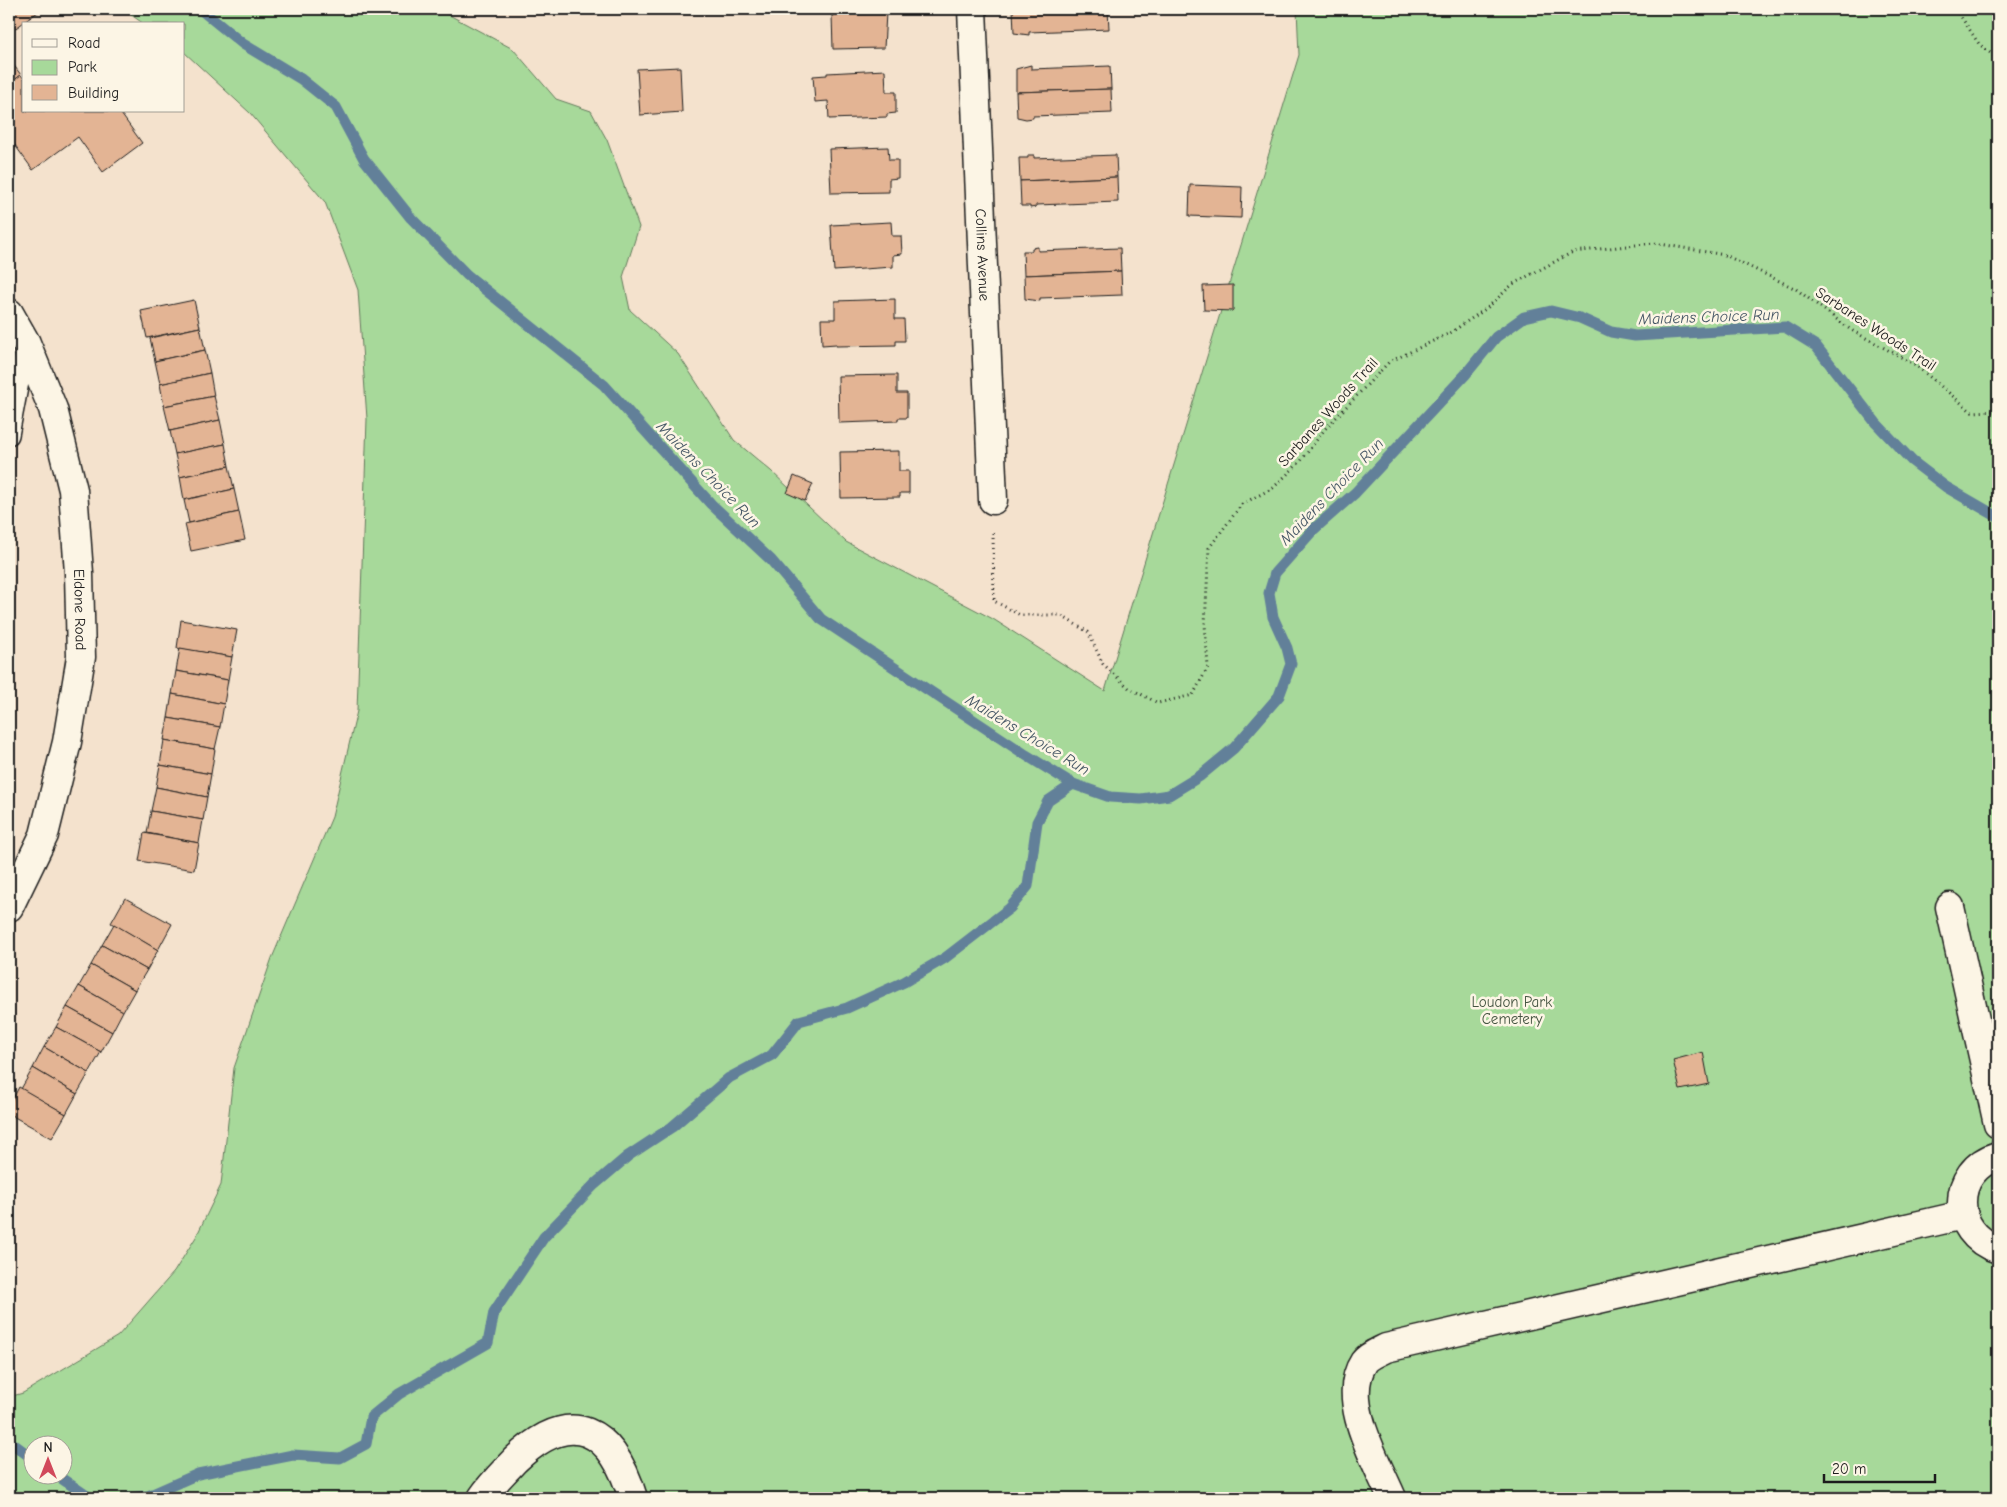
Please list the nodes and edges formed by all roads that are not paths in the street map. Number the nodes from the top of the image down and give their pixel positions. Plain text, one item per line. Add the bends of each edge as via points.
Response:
1 (972, 9) edge
2 (9, 313) edge
3 (26, 343) junction
4 (9, 435) edge
5 (992, 500) road end
6 (9, 907) edge
7 (1950, 907) dead end
8 (1998, 1124) edge
9 (1998, 1156) edge
10 (1963, 1215) junction
11 (1998, 1249) edge
12 (482, 1498) edge
13 (633, 1498) edge
14 (1392, 1498) edge

1 - 5 street, Collins Avenue
2 - 3 street, Eldone Road
3 - 4 lane
3 - 6 street, Eldone Road via 53,409 72,490 79,573 81,657 67,742 44,835
7 - 8 street
9 - 10 street via 1975,1169 1966,1182 1961,1198
10 - 11 street via 1978,1239
10 - 14 street via 1386,1348 1364,1361 1356,1384 1355,1406
12 - 13 street via 492,1483 533,1443 559,1430 587,1431 606,1444 626,1475

